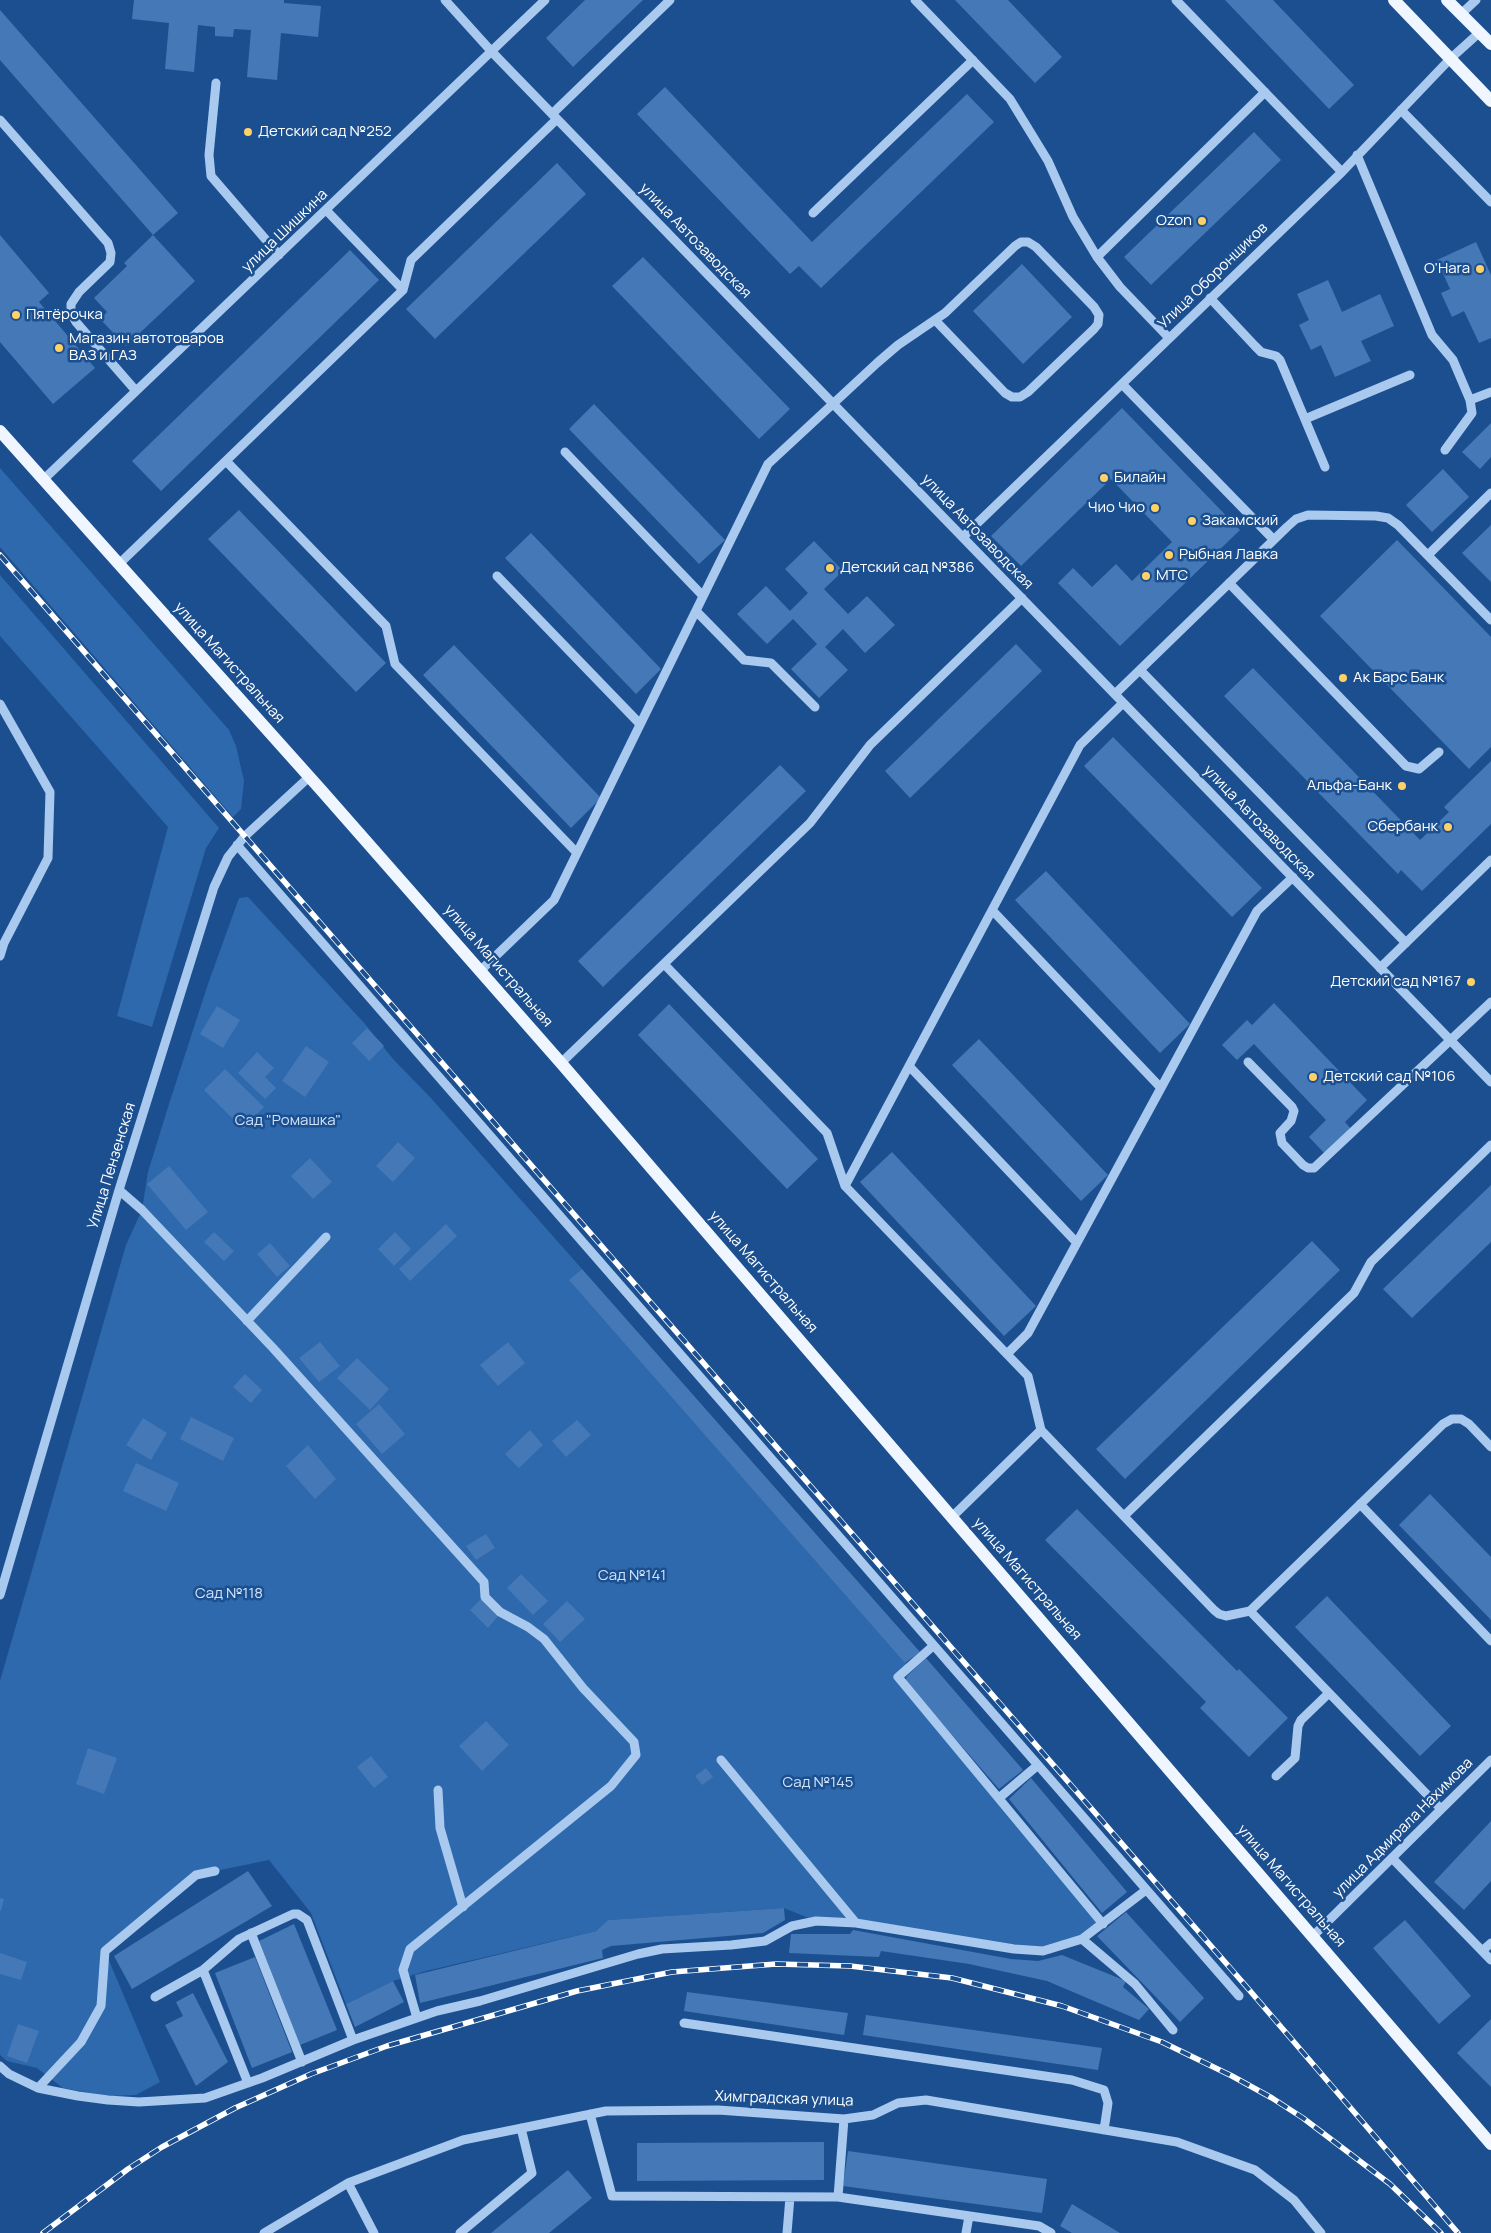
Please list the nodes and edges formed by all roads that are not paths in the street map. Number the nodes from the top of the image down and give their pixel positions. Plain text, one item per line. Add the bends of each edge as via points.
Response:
1 (445, 0) edge
2 (545, 0) edge
3 (670, 0) edge
4 (915, 0) edge
5 (1176, 0) edge
6 (1394, 0) edge
7 (1447, 0) edge
8 (1476, 0) edge
9 (1461, 14) junction
10 (1480, 32) junction
11 (1491, 44) edge
12 (492, 52) junction
13 (1450, 59) junction
14 (972, 60) junction
15 (216, 83) dead end
16 (1265, 92) junction
17 (1491, 101) edge
18 (1401, 110) junction
19 (554, 116) junction
20 (0, 120) edge
21 (1358, 155) junction
22 (1342, 172) junction
23 (1491, 202) edge
24 (326, 210) junction
25 (813, 213) dead end
26 (279, 255) junction
27 (1097, 258) junction
28 (403, 290) junction
29 (1210, 298) junction
30 (935, 320) junction
31 (1169, 338) junction
32 (1410, 375) dead end
33 (1122, 384) junction
34 (136, 391) junction
35 (1491, 392) edge
36 (1470, 400) junction
37 (834, 404) junction
38 (1305, 419) junction
39 (0, 431) edge
40 (1445, 450) dead end
41 (565, 452) dead end
42 (226, 460) junction
43 (1325, 467) dead end
44 (43, 480) junction
45 (1491, 493) edge
46 (963, 537) junction
47 (1273, 540) junction
48 (1428, 555) junction
49 (119, 564) junction
50 (497, 576) dead end
51 (1229, 583) junction
52 (704, 596) junction
53 (1022, 598) junction
54 (696, 611) junction
55 (1491, 620) edge
56 (1140, 670) junction
57 (1115, 694) junction
58 (1123, 703) junction
59 (0, 704) edge
60 (815, 707) dead end
61 (640, 724) junction
62 (1439, 752) dead end
63 (308, 778) junction
64 (237, 845) junction
65 (577, 853) junction
66 (1491, 860) edge
67 (1293, 877) junction
68 (992, 910) junction
69 (1406, 943) junction
70 (0, 956) edge
71 (664, 964) junction
72 (1380, 968) junction
73 (480, 971) junction
74 (1491, 1002) edge
75 (1451, 1041) junction
76 (1248, 1062) dead end
77 (561, 1063) junction
78 (909, 1066) junction
79 (1491, 1082) edge
80 (1161, 1088) junction
81 (1491, 1145) edge
82 (845, 1186) junction
83 (118, 1190) junction
84 (326, 1238) dead end
85 (1077, 1243) junction
86 (248, 1320) junction
87 (1006, 1354) junction
88 (1041, 1430) junction
89 (1491, 1447) edge
90 (1360, 1504) junction
91 (1124, 1516) junction
92 (952, 1517) junction
93 (0, 1595) edge
94 (1250, 1611) junction
95 (1491, 1641) edge
96 (933, 1646) junction
97 (1329, 1693) junction
98 (721, 1760) dead end
99 (1491, 1760) edge
100 (1038, 1765) junction
101 (1276, 1776) dead end
102 (438, 1790) dead end
103 (999, 1798) junction
104 (1441, 1809) junction
105 (1392, 1858) junction
106 (215, 1871) dead end
107 (1146, 1890) junction
108 (463, 1907) junction
109 (856, 1923) junction
110 (1102, 1924) junction
111 (251, 1934) junction
112 (1313, 1936) junction
113 (1082, 1939) junction
114 (1491, 1943) edge
115 (1482, 1951) junction
116 (1491, 1960) edge
117 (203, 1970) junction
118 (1239, 1996) dead end
119 (155, 1997) dead end
120 (417, 2018) junction
121 (684, 2023) dead end
122 (1173, 2030) dead end
123 (354, 2040) junction
124 (302, 2062) junction
125 (0, 2066) edge
126 (248, 2083) junction
127 (38, 2088) junction
128 (590, 2114) junction
129 (844, 2119) junction
130 (521, 2128) junction
131 (1104, 2130) junction
132 (1491, 2144) edge
133 (348, 2183) junction
134 (790, 2197) junction
135 (838, 2197) junction
136 (969, 2216) junction
137 (264, 2233) edge
138 (374, 2233) edge
139 (460, 2233) edge
140 (787, 2233) edge
141 (966, 2233) edge
142 (1051, 2233) edge
143 (1321, 2233) edge

1 - 12 street, улица Автозаводская
2 - 12 street, улица Шишкина
3 - 19 street
4 - 14 street
5 - 16 street
6 - 13 main road
7 - 9 main road
8 - 9 street
9 - 10 main road
10 - 11 main road
10 - 13 street, Улица Оборонщиков
12 - 19 street, улица Автозаводская
12 - 24 street, улица Шишкина
13 - 17 main road
13 - 18 street, Улица Оборонщиков
14 - 25 street
14 - 27 street via 1010,99 1033,134
15 - 26 street via 209,154 211,176
16 - 22 street
16 - 27 street
18 - 21 street, Улица Оборонщиков
18 - 23 street
19 - 28 street via 411,260
19 - 37 street, улица Автозаводская
20 - 34 street via 108,243 110,262 79,292 71,304 71,312
21 - 22 street, Улица Оборонщиков
21 - 36 street via 1432,335 1453,360
22 - 29 street, Улица Оборонщиков
24 - 26 street, улица Шишкина
24 - 28 street
26 - 34 street, улица Шишкина
27 - 31 street
28 - 42 street
29 - 31 street, Улица Оборонщиков
29 - 38 street via 1261,352 1280,360
30 - 30 street via 1021,242 1036,246 1099,315 1094,329 1020,397 1012,397 1005,392
30 - 37 street via 898,345
31 - 33 street, Улица Оборонщиков
32 - 38 street
33 - 46 street, Улица Оборонщиков
33 - 47 street
34 - 44 street, улица Шишкина
35 - 36 street
36 - 40 street via 1472,413
37 - 46 street, улица Автозаводская
37 - 52 street via 768,464
38 - 43 street
39 - 44 main road, улица Магистральная
41 - 52 street
42 - 49 street
42 - 65 street via 386,626 395,664
44 - 49 main road, улица Магистральная
45 - 48 street
46 - 53 street, улица Автозаводская
47 - 48 street via 1296,519 1308,515 1376,516 1388,518 1398,525
47 - 51 street
48 - 55 street
49 - 63 main road, улица Магистральная
50 - 61 street
51 - 56 street
51 - 62 street via 1406,766 1419,769
52 - 54 street
53 - 57 street, улица Автозаводская
53 - 71 street via 870,745 810,823
54 - 60 street via 744,660 772,663
54 - 61 street
56 - 57 street
56 - 69 street
57 - 58 street, улица Автозаводская
58 - 67 street, улица Автозаводская
58 - 68 street via 1080,745
59 - 70 street via 50,792 48,858
61 - 65 street
63 - 64 street, Улица Пензенская
63 - 73 main road, улица Магистральная
64 - 83 street, Улица Пензенская via 214,887
64 - 96 street
65 - 73 street via 554,900
66 - 69 street
67 - 72 street, улица Автозаводская
67 - 80 street via 1258,911
68 - 78 street
68 - 80 street
69 - 72 street
71 - 77 street
71 - 82 street via 827,1133
72 - 75 street, улица Автозаводская
73 - 77 main road, улица Магистральная
74 - 75 street
75 - 76 street via 1314,1168 1303,1165 1282,1143 1280,1134 1291,1121 1294,1111
75 - 79 street, улица Автозаводская
77 - 92 main road, улица Магистральная
78 - 82 street
78 - 85 street
80 - 85 street
81 - 91 street via 1371,1262 1354,1294
82 - 87 street
83 - 86 street via 142,1210
83 - 93 street, Улица Пензенская
84 - 86 street
85 - 87 street via 1028,1333
86 - 108 street via 484,1582 484,1597 500,1612 544,1639 583,1688 634,1742 636,1755 612,1786
87 - 88 street via 1028,1376
88 - 91 street
88 - 92 street
89 - 90 street via 1469,1424 1452,1419
90 - 94 street
90 - 95 street
91 - 94 street via 1220,1614
92 - 112 main road, улица Магистральная
94 - 97 street
96 - 100 street
96 - 103 street via 898,1677
97 - 101 street via 1301,1720 1295,1758
97 - 104 street
98 - 109 street
99 - 104 street, улица Адмирала Нахимова
100 - 103 street
100 - 107 street
102 - 108 street via 440,1828
103 - 110 street
104 - 105 street, улица Адмирала Нахимова
105 - 112 street, улица Адмирала Нахимова
105 - 115 street
106 - 127 street via 196,1875 105,1951 101,2006 81,2042
107 - 110 street
107 - 118 street
108 - 120 street via 410,1949 403,1970
109 - 113 street via 1014,1949 1043,1951
109 - 120 street via 816,1922 792,1926 766,1941 638,1954
110 - 113 street
111 - 117 street via 239,1939
111 - 123 street via 293,1914 307,1920
111 - 124 street
112 - 132 main road, улица Магистральная
113 - 122 street via 1135,1984
114 - 115 street
115 - 116 street
117 - 119 street
117 - 126 street
120 - 123 street
121 - 131 street via 1072,2080 1104,2090 1108,2103
123 - 124 street
124 - 126 street
125 - 127 street
126 - 127 street via 205,2098 139,2102
128 - 129 street, Химградская улица via 718,2110
128 - 130 street, Химградская улица
128 - 134 street via 612,2196
129 - 131 street, Химградская улица via 873,2115 898,2104 926,2100
129 - 135 street
130 - 133 street, Химградская улица via 463,2140
130 - 139 street via 532,2173
131 - 143 street, Химградская улица via 1178,2142 1255,2170 1294,2200
133 - 137 street, Химградская улица
133 - 138 street
134 - 135 street
134 - 140 street
135 - 136 street
136 - 141 street
136 - 142 street via 1039,2226

